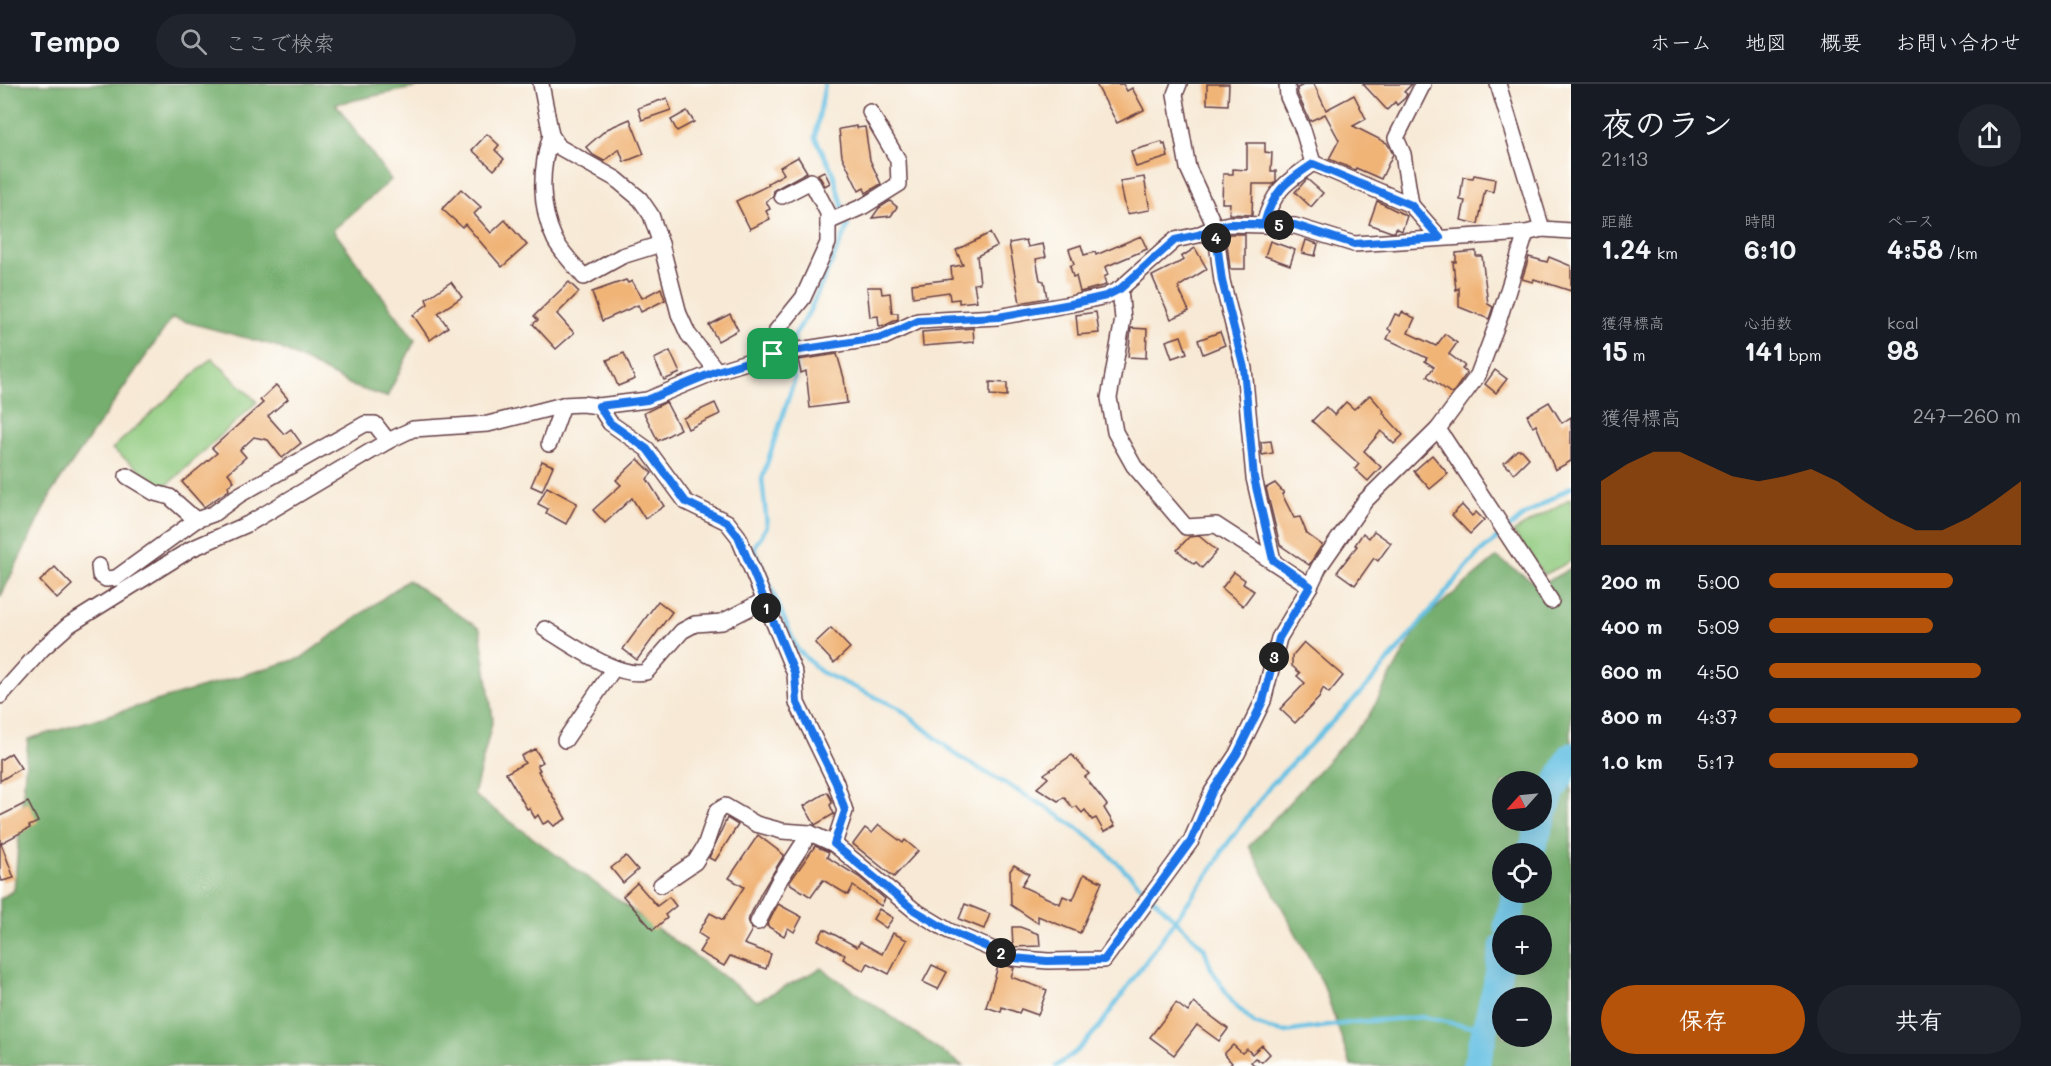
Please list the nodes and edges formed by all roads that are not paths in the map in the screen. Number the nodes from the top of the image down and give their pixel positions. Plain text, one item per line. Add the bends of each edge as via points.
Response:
1 (541, 84) edge
2 (1179, 84) edge
3 (1287, 84) edge
4 (1423, 84) edge
5 (1498, 84) edge
6 (870, 112) dead end
7 (551, 135) junction
8 (1313, 164) junction
9 (782, 196) dead end
10 (1411, 205) junction
11 (828, 222) junction
12 (1264, 224) junction
13 (1215, 227) junction
14 (1542, 230) junction
15 (1571, 231) edge
16 (1526, 233) junction
17 (1440, 238) junction
18 (661, 244) junction
19 (1120, 289) junction
20 (773, 354) junction
21 (717, 371) junction
22 (562, 405) junction
23 (599, 406) junction
24 (1438, 429) junction
25 (388, 441) junction
26 (549, 444) dead end
27 (127, 476) dead end
28 (196, 520) junction
29 (1273, 560) junction
30 (99, 566) dead end
31 (1310, 586) junction
32 (763, 601) junction
33 (1551, 601) dead end
34 (545, 629) dead end
35 (614, 668) junction
36 (0, 696) edge
37 (565, 740) dead end
38 (810, 833) junction
39 (834, 844) junction
40 (661, 885) dead end
41 (758, 922) dead end

1 - 7 street
2 - 13 street via 1175,94 1188,168
3 - 8 street via 1288,97
4 - 10 street via 1396,138 1403,154
5 - 14 street
6 - 11 street via 898,159 900,184
7 - 18 street via 559,147 616,179 640,199 651,215
7 - 18 street via 542,177 545,209 556,241 584,278 622,256
8 - 10 street
8 - 12 street via 1283,186 1270,203
9 - 11 street via 811,181 828,213
10 - 17 street
11 - 20 street via 828,243 803,298 777,330
12 - 13 street
12 - 17 street via 1295,225 1354,244
13 - 19 street via 1175,240
13 - 29 street via 1222,281 1244,368 1254,478
14 - 15 street
14 - 16 street
16 - 17 street
16 - 24 street via 1478,375
18 - 21 street via 679,314 688,334
19 - 20 street via 1106,296 998,317 918,321 884,337
19 - 29 street via 1123,319 1109,398 1119,440 1134,466 1185,527 1216,525
20 - 21 street
21 - 23 street via 647,400
22 - 23 street
22 - 25 street via 488,424 413,429
22 - 26 street
23 - 32 street via 610,423 647,449 686,502 727,522 738,536
24 - 31 street via 1365,501
24 - 33 street
25 - 28 street via 375,424 365,424 239,495 213,514
25 - 36 street via 248,524 191,549 69,626 42,649
27 - 28 street via 155,493 171,497
28 - 30 street via 116,578 100,575
29 - 31 street
31 - 39 street via 1279,638 1263,701 1237,754 1212,792 1191,841 1104,960 1013,958 949,931 914,910
32 - 35 street via 722,622 695,624 682,630 646,672
32 - 39 street via 795,674 797,703 836,783 845,811
34 - 35 street
35 - 37 street
38 - 39 street
38 - 40 street via 756,824 725,806 717,811 695,862
38 - 41 street

